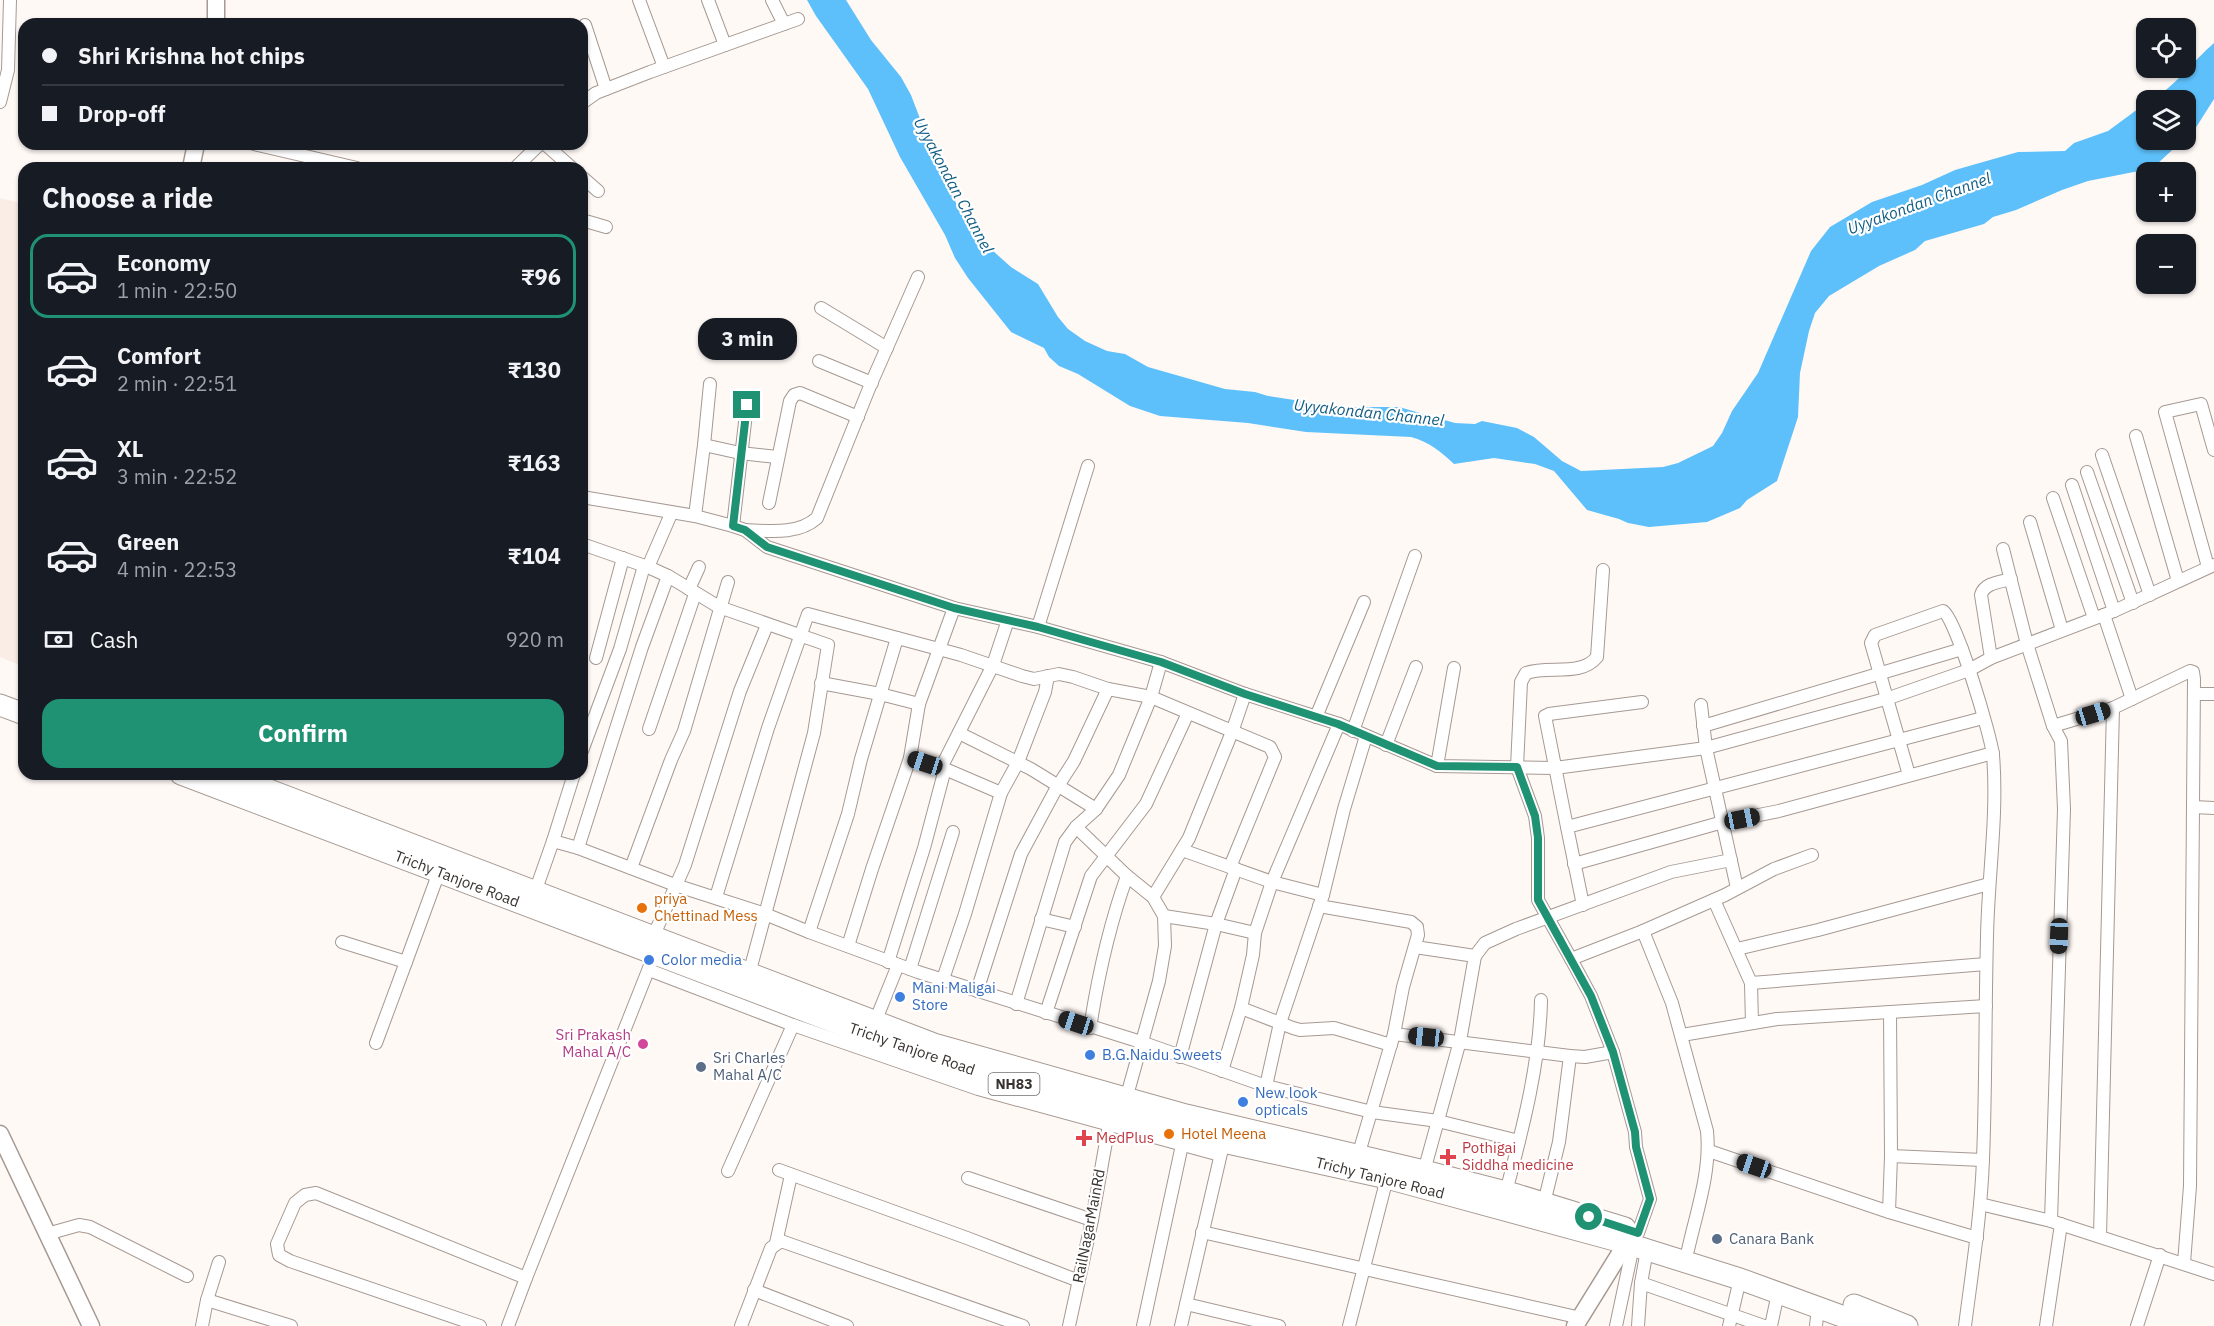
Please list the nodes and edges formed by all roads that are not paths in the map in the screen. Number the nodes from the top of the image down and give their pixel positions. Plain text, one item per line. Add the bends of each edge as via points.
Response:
1 (10, 0) edge
2 (216, 0) edge
3 (639, 0) edge
4 (708, 0) edge
5 (772, 0) edge
6 (216, 18) edge
7 (798, 19) dead end
8 (784, 24) junction
9 (5, 27) edge
10 (588, 35) edge
11 (725, 45) junction
12 (664, 67) junction
13 (4, 69) edge
14 (606, 89) junction
15 (588, 97) edge
16 (0, 102) edge
17 (280, 150) edge
18 (534, 150) edge
19 (552, 150) edge
20 (331, 162) edge
21 (521, 162) edge
22 (565, 162) edge
23 (588, 182) edge
24 (598, 191) dead end
25 (588, 222) edge
26 (606, 227) dead end
27 (918, 277) dead end
28 (821, 308) dead end
29 (887, 348) junction
30 (819, 361) dead end
31 (872, 383) junction
32 (710, 384) dead end
33 (747, 405) dead end
34 (858, 417) junction
35 (2136, 436) dead end
36 (704, 445) junction
37 (2214, 450) edge
38 (740, 453) junction
39 (2102, 455) dead end
40 (777, 457) junction
41 (1088, 466) dead end
42 (2087, 472) dead end
43 (2072, 485) dead end
44 (588, 498) edge
45 (2053, 498) dead end
46 (769, 503) dead end
47 (671, 514) junction
48 (695, 516) junction
49 (2030, 522) dead end
50 (739, 528) junction
51 (588, 546) edge
52 (2003, 549) dead end
53 (1415, 556) dead end
54 (623, 558) junction
55 (646, 566) junction
56 (2211, 566) edge
57 (699, 567) dead end
58 (1604, 570) dead end
59 (668, 576) junction
60 (2011, 579) junction
61 (2178, 581) junction
62 (728, 582) dead end
63 (692, 591) junction
64 (2150, 595) junction
65 (1364, 602) dead end
66 (2133, 603) junction
67 (719, 607) junction
68 (954, 608) junction
69 (2104, 615) junction
70 (1008, 620) junction
71 (766, 625) junction
72 (1038, 627) junction
73 (2062, 630) junction
74 (801, 637) junction
75 (897, 638) junction
76 (2027, 644) junction
77 (1962, 649) junction
78 (940, 651) junction
79 (596, 658) dead end
80 (1990, 658) junction
81 (1161, 662) junction
82 (993, 665) junction
83 (1416, 667) dead end
84 (1454, 668) dead end
85 (1969, 670) junction
86 (1880, 673) junction
87 (1048, 676) junction
88 (821, 683) junction
89 (1108, 688) junction
90 (0, 689) edge
91 (880, 694) junction
92 (1245, 694) junction
93 (2194, 694) junction
94 (2214, 694) edge
95 (18, 696) edge
96 (1151, 697) junction
97 (1888, 698) junction
98 (2132, 699) junction
99 (1642, 702) dead end
100 (919, 704) junction
101 (0, 705) edge
102 (1701, 705) dead end
103 (2113, 708) junction
104 (18, 712) edge
105 (1188, 713) junction
106 (1316, 717) junction
107 (1983, 718) junction
108 (1338, 724) junction
109 (1703, 726) junction
110 (2053, 726) junction
111 (650, 729) dead end
112 (1353, 731) junction
113 (959, 732) junction
114 (1232, 732) junction
115 (588, 735) edge
116 (1366, 736) junction
117 (1900, 740) junction
118 (1386, 745) junction
119 (1706, 748) junction
120 (1993, 753) junction
121 (910, 758) junction
122 (1018, 762) junction
123 (1437, 766) junction
124 (1517, 767) junction
125 (1555, 768) junction
126 (943, 769) junction
127 (1909, 775) junction
128 (198, 780) edge
129 (243, 780) edge
130 (572, 780) edge
131 (1058, 786) junction
132 (1715, 789) junction
133 (1001, 793) junction
134 (2193, 807) junction
135 (2214, 808) edge
136 (1096, 809) junction
137 (1723, 822) junction
138 (1076, 827) junction
139 (1567, 827) junction
140 (953, 832) dead end
141 (553, 841) junction
142 (578, 848) junction
143 (1182, 850) junction
144 (1105, 855) junction
145 (1812, 855) dead end
146 (1731, 860) junction
147 (1574, 864) junction
148 (631, 868) junction
149 (1233, 868) junction
150 (440, 872) junction
151 (1127, 876) junction
152 (1272, 882) junction
153 (1989, 884) junction
154 (675, 885) junction
155 (1737, 888) junction
156 (534, 892) junction
157 (716, 897) junction
158 (1153, 897) junction
159 (1321, 900) junction
160 (1714, 900) junction
161 (1583, 905) junction
162 (765, 914) junction
163 (1164, 916) junction
164 (1547, 918) junction
165 (1041, 919) junction
166 (1216, 924) junction
167 (1075, 927) junction
168 (1643, 931) junction
169 (808, 932) junction
170 (1255, 933) junction
171 (342, 942) dead end
172 (848, 946) junction
173 (1415, 947) junction
174 (1737, 949) junction
175 (652, 953) junction
176 (1475, 956) junction
177 (1571, 959) junction
178 (406, 962) junction
179 (893, 963) junction
180 (1986, 964) junction
181 (910, 969) junction
182 (749, 974) junction
183 (943, 979) junction
184 (1751, 983) junction
185 (977, 991) junction
186 (1541, 1000) dead end
187 (1016, 1004) junction
188 (1986, 1006) junction
189 (1241, 1008) junction
190 (1890, 1012) junction
191 (1046, 1013) junction
192 (875, 1022) junction
193 (1280, 1023) junction
194 (1752, 1023) junction
195 (793, 1025) junction
196 (1090, 1028) junction
197 (1682, 1035) junction
198 (1393, 1039) junction
199 (1460, 1041) junction
200 (1141, 1042) junction
201 (376, 1043) dead end
202 (1536, 1052) junction
203 (1613, 1052) junction
204 (1570, 1056) junction
205 (1180, 1057) junction
206 (1222, 1071) junction
207 (1266, 1086) junction
208 (1126, 1099) junction
209 (1372, 1112) junction
210 (1438, 1121) junction
211 (1109, 1125) junction
212 (0, 1134) edge
213 (1519, 1141) junction
214 (1182, 1145) junction
215 (1222, 1149) junction
216 (1709, 1151) junction
217 (1358, 1156) junction
218 (1891, 1156) junction
219 (1983, 1160) junction
220 (779, 1170) dead end
221 (1424, 1171) junction
222 (728, 1172) dead end
223 (791, 1175) junction
224 (968, 1178) dead end
225 (1387, 1178) junction
226 (1506, 1192) junction
227 (1544, 1203) junction
228 (1980, 1204) junction
229 (1889, 1212) junction
230 (1092, 1220) junction
231 (2056, 1223) junction
232 (1202, 1232) junction
233 (47, 1234) junction
234 (2100, 1236) junction
235 (1977, 1238) junction
236 (1636, 1241) junction
237 (776, 1243) junction
238 (1688, 1250) junction
239 (2160, 1256) junction
240 (219, 1262) dead end
241 (2184, 1263) junction
242 (1363, 1269) junction
243 (2214, 1274) edge
244 (186, 1276) dead end
245 (526, 1278) junction
246 (1740, 1280) junction
247 (1079, 1281) junction
248 (1641, 1283) junction
249 (754, 1290) junction
250 (1778, 1293) junction
251 (207, 1300) junction
252 (1186, 1304) junction
253 (1817, 1317) edge
254 (1730, 1320) edge
255 (452, 1322) edge
256 (1578, 1322) edge
257 (91, 1326) edge
258 (202, 1326) edge
259 (291, 1326) edge
260 (480, 1326) edge
261 (508, 1326) edge
262 (741, 1326) edge
263 (847, 1326) edge
264 (1023, 1326) edge
265 (1069, 1326) edge
266 (1143, 1326) edge
267 (1181, 1326) edge
268 (1279, 1326) edge
269 (1349, 1326) edge
270 (1616, 1326) edge
271 (1638, 1326) edge
272 (1764, 1326) edge
273 (1771, 1326) edge
274 (1869, 1326) edge
275 (1907, 1326) edge
276 (1965, 1326) edge
277 (2046, 1326) edge
278 (2137, 1326) edge

1 - 9 street
2 - 6 main road
3 - 12 street
4 - 11 street
5 - 8 street
7 - 8 street
8 - 11 street
9 - 13 street
10 - 14 street
11 - 12 street
12 - 14 street
13 - 16 street
14 - 15 street
17 - 20 street
18 - 21 street
19 - 22 street
23 - 24 street
25 - 26 street
27 - 29 street
28 - 29 street
29 - 31 street
30 - 31 street
31 - 34 street
32 - 36 street
33 - 38 street
34 - 40 street via 794,394
34 - 50 street via 812,523 788,531
35 - 61 street
36 - 38 street
36 - 48 street
37 - 56 street via 2201,404 2165,412
38 - 40 street
38 - 50 street
39 - 64 street
40 - 46 street
41 - 72 street
42 - 66 street
43 - 69 street
44 - 47 street
45 - 69 street
47 - 48 street
47 - 55 street
48 - 50 street
49 - 73 street
50 - 68 street via 767,547
51 - 54 street
52 - 60 street
53 - 112 street
54 - 55 street
54 - 79 street
55 - 59 street
55 - 115 street
56 - 61 street
57 - 63 street
58 - 124 street via 1597,657 1583,668 1538,669 1526,673 1521,682
59 - 63 street
59 - 142 street
60 - 76 street
60 - 80 street via 1982,589
61 - 64 street
62 - 67 street
63 - 67 street
63 - 111 street
64 - 66 street
65 - 106 street
66 - 69 street
67 - 71 street
67 - 148 street via 684,731
68 - 70 street
68 - 78 street
69 - 73 street
69 - 98 street
70 - 72 street
70 - 82 street
71 - 74 street
71 - 154 street
72 - 81 street
73 - 76 street
74 - 75 street via 808,614
74 - 88 street via 828,645
74 - 157 street via 768,728
75 - 78 street
75 - 91 street
76 - 80 street
76 - 110 street
77 - 85 street
77 - 86 street
77 - 86 street via 1947,613 1938,611 1875,634 1871,643
78 - 82 street
78 - 100 street
80 - 85 street
81 - 92 street
81 - 96 street
82 - 87 street via 1034,679
82 - 113 street
83 - 118 street
84 - 123 street
85 - 97 street
85 - 107 street
86 - 97 street
86 - 109 street
87 - 89 street via 1073,677
87 - 122 street
88 - 91 street
88 - 162 street via 814,732
89 - 96 street
89 - 131 street
90 - 95 highway
91 - 100 street
91 - 169 street via 848,814
92 - 106 street
92 - 114 street
93 - 94 street
93 - 98 street via 2190,671
93 - 134 street
96 - 105 street
96 - 136 street via 1119,775
97 - 117 street
97 - 119 street
98 - 103 street
99 - 125 street via 1545,716
100 - 121 street
101 - 104 highway
102 - 109 street
103 - 110 street
103 - 234 street
105 - 114 street
105 - 144 street via 1146,804
106 - 108 street
107 - 117 street
107 - 120 street
108 - 112 street
108 - 152 street
109 - 119 street
110 - 231 street via 2061,741 2064,808
112 - 116 street
113 - 122 street
113 - 126 street
114 - 143 street
114 - 149 street via 1270,747 1275,757
116 - 118 street
116 - 159 street
117 - 127 street
117 - 132 street
118 - 123 street
119 - 125 street
119 - 132 street
120 - 127 street
120 - 153 street
121 - 126 street
121 - 172 street
122 - 131 street
122 - 133 street
123 - 124 street
124 - 125 street
124 - 164 street via 1535,816 1538,900
125 - 139 street
126 - 133 street
126 - 179 street
127 - 137 street via 1779,811
128 - 150 highway, Trichy Tanjore Road / NH83
129 - 156 highway, Trichy Tanjore Road / NH83
130 - 141 street
131 - 136 street
131 - 185 street via 1021,854
132 - 137 street
132 - 139 street
133 - 183 street
134 - 135 street
134 - 241 street via 2190,1186
136 - 138 street
137 - 146 street
137 - 147 street
138 - 144 street
138 - 165 street via 1065,842
139 - 147 street
140 - 181 street
141 - 142 street
141 - 156 street
142 - 148 street
143 - 149 street
143 - 158 street
144 - 151 street
144 - 167 street via 1091,876
145 - 155 street
146 - 155 street
146 - 161 street via 1671,872
147 - 161 street
148 - 154 street
149 - 152 street
149 - 166 street
150 - 175 highway, Trichy Tanjore Road / NH83
150 - 178 street
151 - 158 street
151 - 196 street via 1113,915
152 - 159 street
152 - 170 street
153 - 174 street
153 - 180 street
154 - 157 street
154 - 175 street
155 - 160 street
156 - 175 highway, Trichy Tanjore Road / NH83
157 - 162 street
158 - 163 street
159 - 173 street via 1411,922 1417,927
159 - 193 street
160 - 168 street
160 - 174 street
161 - 164 street
162 - 169 street
162 - 182 street
163 - 166 street
163 - 200 street via 1165,946 1159,981
164 - 176 street via 1494,939
164 - 177 street
165 - 167 street
165 - 187 street
166 - 170 street
166 - 205 street
167 - 191 street
168 - 177 street
168 - 197 street
169 - 172 street
170 - 189 street
171 - 178 street
172 - 179 street
173 - 176 street
173 - 198 street
174 - 184 street
175 - 182 highway, Trichy Tanjore Road / NH83
175 - 195 street
175 - 215 highway, Trichy Tanjore Road / NH83 via 929,1058
175 - 245 street
176 - 199 street
177 - 203 street via 1587,987
178 - 201 street
179 - 181 street
179 - 192 street
180 - 184 street
180 - 188 street
181 - 183 street
182 - 192 highway, Trichy Tanjore Road / NH83
183 - 185 street
184 - 194 street
185 - 187 street
186 - 202 street
187 - 191 street
188 - 190 street
188 - 219 street
189 - 193 street
189 - 206 street
190 - 194 street
190 - 218 street
191 - 196 street
192 - 208 highway, Trichy Tanjore Road / NH83 via 934,1044
193 - 198 street via 1300,1030 1334,1028
193 - 207 street
194 - 197 street
195 - 211 street via 978,1089
195 - 222 street
196 - 200 street
197 - 216 street
198 - 199 street
198 - 209 street
199 - 202 street
199 - 210 street
200 - 205 street
200 - 208 street
202 - 204 street
202 - 213 street
203 - 204 street
203 - 236 street via 1650,1199
204 - 227 street via 1559,1142
205 - 206 street
206 - 207 street
207 - 209 street
208 - 217 highway, Trichy Tanjore Road / NH83
209 - 210 street
209 - 217 street
210 - 213 street
210 - 221 street
211 - 214 street
211 - 230 street, RailNagarMainRd
212 - 233 main road
213 - 226 street
214 - 215 street
214 - 266 street
215 - 225 highway, Trichy Tanjore Road / NH83
215 - 232 street
216 - 229 street
216 - 238 street
217 - 221 highway, Trichy Tanjore Road / NH83
218 - 219 street
218 - 229 street
219 - 228 street
220 - 223 street
221 - 226 highway, Trichy Tanjore Road / NH83
223 - 237 street
223 - 247 street
224 - 230 street
225 - 236 highway, Trichy Tanjore Road / NH83
225 - 242 street
226 - 227 highway, Trichy Tanjore Road / NH83
227 - 236 highway, Trichy Tanjore Road / NH83
228 - 231 street
228 - 235 street
229 - 235 street
230 - 247 street, RailNagarMainRd
231 - 234 street
231 - 277 street
232 - 242 street
232 - 252 street
233 - 244 street via 90,1227
233 - 257 main road
234 - 239 street
235 - 276 street
236 - 238 highway, Trichy Tanjore Road / NH83
236 - 246 highway, Trichy Tanjore Road / NH83
236 - 248 street
236 - 256 main road
236 - 270 street
237 - 249 street
237 - 264 street via 786,1241
238 - 275 highway, Trichy Tanjore Road / NH83
239 - 241 street
239 - 278 street
240 - 251 street
241 - 243 street
242 - 256 street
242 - 269 street
245 - 255 street via 316,1193 295,1203 277,1244 279,1255
245 - 261 street
246 - 250 highway, Trichy Tanjore Road / NH83
246 - 254 street
247 - 265 street, RailNagarMainRd
248 - 254 street
248 - 271 street
249 - 262 street
249 - 263 street
250 - 253 highway, Trichy Tanjore Road / NH83
250 - 273 street
251 - 258 street
251 - 259 street
252 - 267 street
252 - 268 street
253 - 274 highway, Trichy Tanjore Road / NH83
254 - 272 street
255 - 260 street

